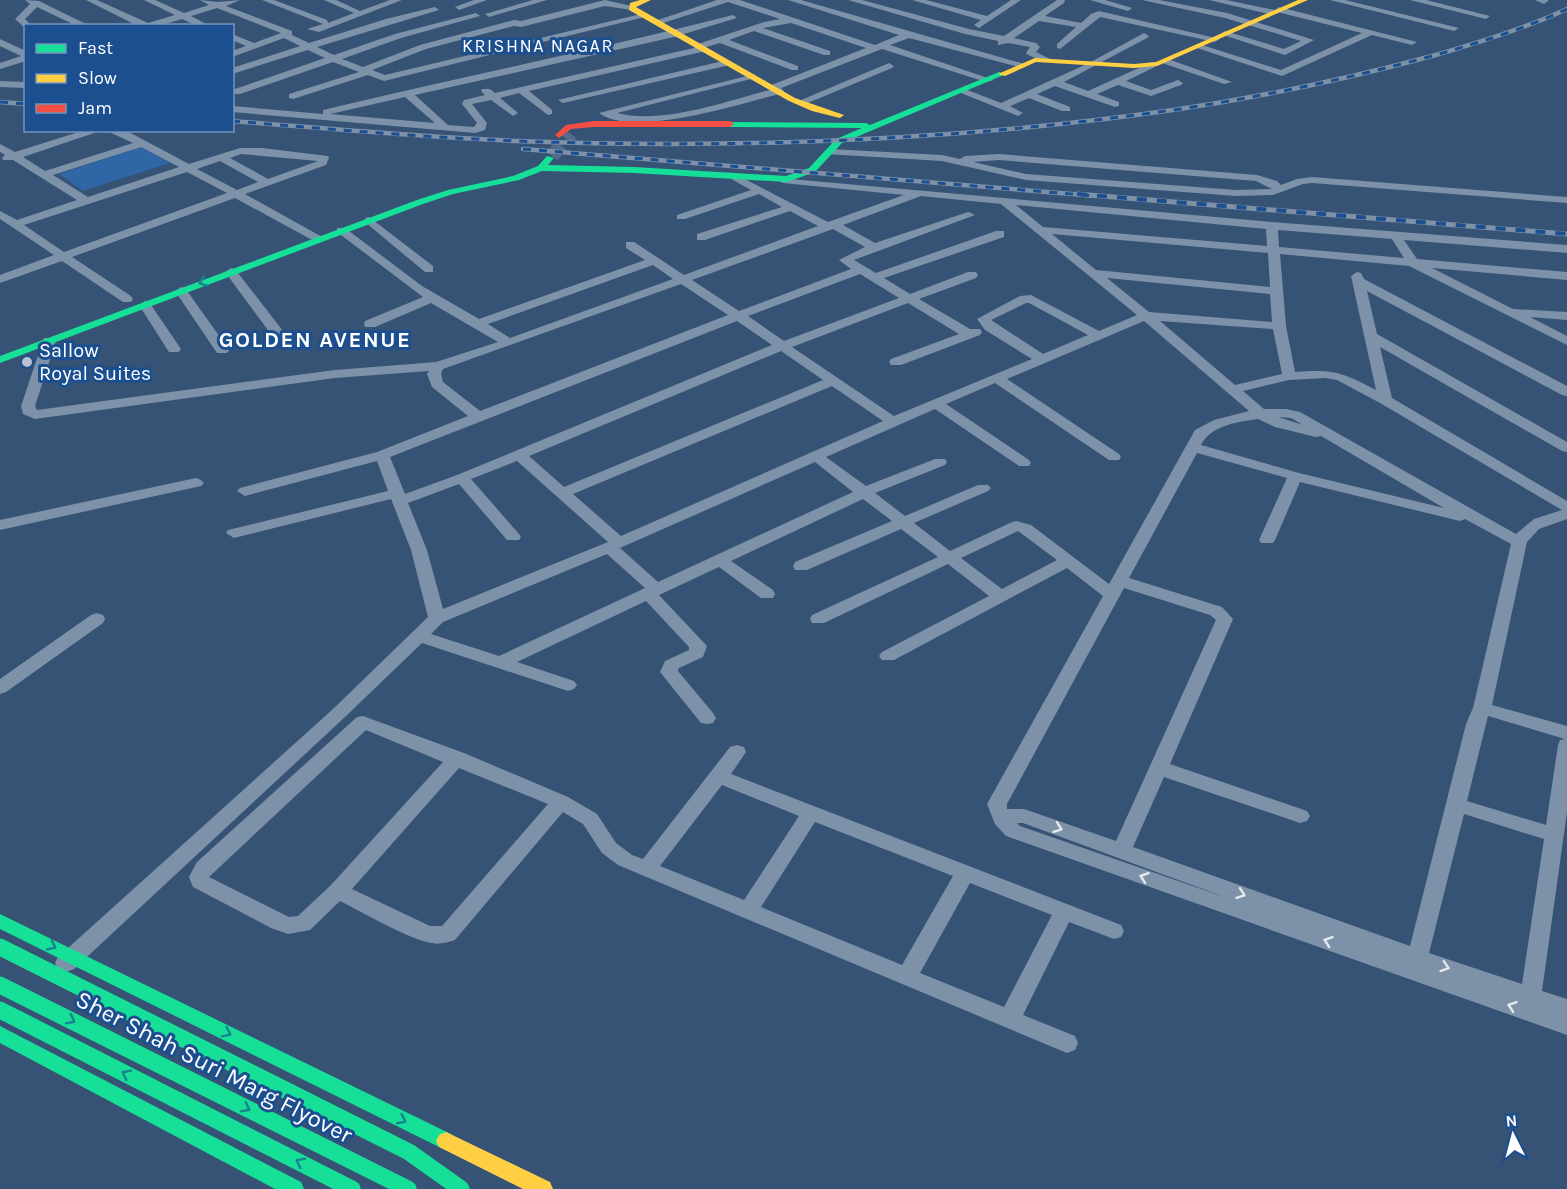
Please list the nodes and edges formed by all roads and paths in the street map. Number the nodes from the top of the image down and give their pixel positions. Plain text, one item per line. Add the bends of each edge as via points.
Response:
1 (90, 0) edge
2 (148, 0) edge
3 (204, 0) edge
4 (236, 0) edge
5 (266, 0) edge
6 (328, 0) edge
7 (386, 0) edge
8 (398, 0) edge
9 (483, 0) edge
10 (510, 0) edge
11 (543, 0) edge
12 (647, 0) edge
13 (726, 0) edge
14 (731, 0) edge
15 (792, 0) edge
16 (852, 0) edge
17 (916, 0) edge
18 (999, 0) edge
19 (1094, 0) edge
20 (1146, 0) edge
21 (1213, 0) edge
22 (1334, 0) edge
23 (1414, 0) edge
24 (1462, 0) edge
25 (33, 1) edge
26 (1061, 1) edge
27 (1015, 2) edge
28 (524, 5) junction
29 (1286, 5) edge
30 (217, 6) junction
31 (632, 6) junction
32 (459, 7) dead end
33 (1129, 8) dead end
34 (1494, 9) dead end
35 (435, 10) dead end
36 (356, 11) junction
37 (489, 14) dead end
38 (183, 15) junction
39 (476, 16) dead end
40 (1486, 16) dead end
41 (549, 17) junction
42 (733, 18) dead end
43 (1039, 18) junction
44 (651, 19) junction
45 (988, 19) junction
46 (793, 20) junction
47 (324, 22) junction
48 (1253, 22) junction
49 (1336, 23) junction
50 (26, 24) edge
51 (82, 24) edge
52 (144, 24) edge
53 (154, 24) edge
54 (202, 24) edge
55 (1083, 26) junction
56 (755, 28) junction
57 (1454, 28) dead end
58 (968, 32) junction
59 (1371, 32) junction
60 (1317, 33) dead end
61 (674, 34) junction
62 (908, 35) junction
63 (287, 36) junction
64 (1144, 36) dead end
65 (1220, 36) junction
66 (234, 38) edge
67 (722, 40) junction
68 (1007, 40) junction
69 (0, 42) edge
70 (1412, 42) dead end
71 (255, 46) junction
72 (309, 46) junction
73 (878, 46) junction
74 (1060, 46) dead end
75 (1199, 47) junction
76 (701, 48) junction
77 (234, 53) edge
78 (827, 53) dead end
79 (983, 55) junction
80 (24, 59) edge
81 (334, 59) junction
82 (1045, 59) junction
83 (727, 63) junction
84 (1158, 63) junction
85 (1092, 64) junction
86 (1023, 65) junction
87 (0, 66) edge
88 (889, 66) dead end
89 (795, 68) dead end
90 (234, 70) edge
91 (366, 71) junction
92 (752, 76) junction
93 (570, 78) junction
94 (471, 79) junction
95 (989, 80) junction
96 (1055, 81) junction
97 (1117, 81) junction
98 (1227, 82) dead end
99 (1178, 83) dead end
100 (0, 84) edge
101 (24, 85) edge
102 (776, 89) junction
103 (520, 90) junction
104 (961, 91) junction
105 (406, 93) junction
106 (592, 93) junction
107 (234, 94) edge
108 (1028, 94) junction
109 (1089, 94) junction
110 (293, 96) dead end
111 (492, 96) junction
112 (563, 100) dead end
113 (799, 103) junction
114 (361, 104) junction
115 (1115, 104) dead end
116 (1001, 107) junction
117 (234, 109) edge
118 (1066, 109) dead end
119 (548, 112) dead end
120 (513, 113) dead end
121 (1018, 113) dead end
122 (311, 116) junction
123 (892, 119) junction
124 (378, 122) junction
125 (446, 128) junction
126 (871, 128) junction
127 (91, 132) edge
128 (119, 132) edge
129 (565, 134) tunnel mouth
130 (142, 143) junction
131 (0, 147) edge
132 (830, 152) junction
133 (15, 155) junction
134 (222, 158) junction
135 (0, 160) edge
136 (541, 161) junction
137 (955, 161) junction
138 (190, 168) junction
139 (44, 175) junction
140 (737, 178) junction
141 (783, 180) junction
142 (268, 183) junction
143 (830, 186) junction
144 (761, 190) junction
145 (1279, 190) junction
146 (238, 194) junction
147 (917, 194) junction
148 (1567, 200) edge
149 (1004, 201) junction
150 (88, 202) junction
151 (792, 207) junction
152 (875, 210) junction
153 (0, 214) edge
154 (969, 215) dead end
155 (681, 217) dead end
156 (369, 220) junction
157 (16, 224) junction
158 (831, 226) junction
159 (1272, 226) junction
160 (341, 230) junction
161 (1042, 230) junction
162 (1344, 232) junction
163 (1000, 234) dead end
164 (312, 235) junction
165 (1396, 236) junction
166 (701, 237) dead end
167 (630, 245) dead end
168 (874, 247) junction
169 (1567, 249) edge
170 (1274, 251) junction
171 (64, 256) junction
172 (1352, 258) junction
173 (654, 261) junction
174 (1413, 263) junction
175 (429, 268) dead end
176 (859, 270) junction
177 (231, 272) junction
178 (1091, 273) junction
179 (972, 275) dead end
180 (1567, 276) edge
181 (873, 278) junction
182 (0, 279) edge
183 (682, 279) junction
184 (1358, 281) junction
185 (181, 291) junction
186 (1276, 291) junction
187 (432, 298) junction
188 (127, 299) junction
189 (909, 300) junction
190 (145, 305) junction
191 (1505, 311) junction
192 (737, 315) junction
193 (1146, 316) junction
194 (1567, 316) edge
195 (479, 323) junction
196 (370, 324) dead end
197 (1279, 326) junction
198 (990, 327) junction
199 (969, 334) junction
200 (1097, 335) junction
201 (1370, 336) junction
202 (281, 338) dead end
203 (49, 341) junction
204 (1567, 341) edge
205 (508, 343) junction
206 (25, 344) junction
207 (782, 346) junction
208 (0, 347) edge
209 (174, 349) dead end
210 (222, 350) dead end
211 (1041, 358) junction
212 (0, 360) edge
213 (896, 362) dead end
214 (438, 366) junction
215 (1289, 376) junction
216 (996, 377) junction
217 (832, 381) junction
218 (1232, 390) junction
219 (1567, 392) edge
220 (1385, 400) junction
221 (936, 402) junction
222 (1262, 415) junction
223 (477, 416) junction
224 (893, 422) junction
225 (1193, 447) junction
226 (1567, 448) edge
227 (518, 454) junction
228 (382, 455) junction
229 (816, 456) junction
230 (1114, 457) dead end
231 (940, 462) dead end
232 (1024, 463) dead end
233 (1295, 476) junction
234 (462, 478) junction
235 (196, 483) dead end
236 (983, 488) dead end
237 (245, 491) dead end
238 (865, 492) junction
239 (563, 493) junction
240 (399, 497) junction
241 (1567, 507) edge
242 (1567, 514) edge
243 (1477, 520) junction
244 (904, 522) junction
245 (0, 525) edge
246 (234, 532) dead end
247 (513, 537) dead end
248 (1267, 540) dead end
249 (1519, 542) junction
250 (613, 544) junction
251 (947, 558) junction
252 (720, 560) junction
253 (1068, 561) junction
254 (801, 566) dead end
255 (1116, 588) junction
256 (652, 591) junction
257 (767, 594) dead end
258 (1001, 597) junction
259 (437, 618) junction
260 (98, 619) dead end
261 (818, 619) dead end
262 (420, 636) junction
263 (888, 656) dead end
264 (501, 662) junction
265 (568, 685) dead end
266 (0, 688) edge
267 (1482, 708) junction
268 (339, 713) junction
269 (707, 718) dead end
270 (363, 722) junction
271 (1567, 733) edge
272 (1567, 746) edge
273 (737, 752) dead end
274 (457, 758) junction
275 (1160, 768) junction
276 (720, 777) junction
277 (561, 802) junction
278 (1457, 805) junction
279 (811, 812) junction
280 (1001, 816) junction
281 (1300, 816) dead end
282 (1554, 835) junction
283 (1122, 851) junction
284 (647, 868) junction
285 (966, 872) junction
286 (338, 891) junction
287 (748, 911) junction
288 (1064, 912) junction
289 (0, 921) edge
290 (1294, 921) junction
291 (1114, 931) dead end
292 (0, 947) edge
293 (73, 957) junction
294 (1416, 965) junction
295 (908, 977) junction
296 (0, 985) edge
297 (1531, 995) junction
298 (1567, 1008) edge
299 (0, 1010) edge
300 (1010, 1018) junction
301 (0, 1025) edge
302 (1567, 1025) edge
303 (0, 1034) edge
304 (1067, 1043) dead end
305 (410, 1170) dead end
306 (294, 1189) edge
307 (352, 1189) edge
308 (408, 1189) edge
309 (447, 1189) edge
310 (461, 1189) edge
311 (543, 1189) edge

1 - 52 street
2 - 38 street
3 - 30 street
4 - 30 street
5 - 47 street
6 - 36 street
7 - 36 street
8 - 47 street via 319,29 311,28
9 - 32 street
10 - 28 street
11 - 28 street
12 - 31 main road
13 - 44 street
14 - 46 street
15 - 62 street
16 - 58 street
17 - 45 street
18 - 27 street
19 - 33 street
20 - 48 street
21 - 29 street
22 - 57 street
23 - 40 street
24 - 34 street
25 - 50 street via 20,19
25 - 51 street
26 - 43 street
27 - 45 street
28 - 37 street
28 - 41 street
29 - 48 main road
29 - 49 street
30 - 38 street
30 - 63 street via 288,32
31 - 41 street via 607,2
31 - 44 main road
35 - 72 street
36 - 47 street
38 - 53 street
38 - 54 street
39 - 81 street via 398,36
41 - 91 street via 423,47
42 - 61 street
43 - 55 street
43 - 68 street
44 - 61 main road
44 - 91 street via 387,78
45 - 58 street
46 - 56 street
46 - 73 street
48 - 65 main road
48 - 65 street via 1309,40 1285,52
49 - 59 street
49 - 60 street
55 - 65 street via 1094,15 1103,14
55 - 74 street
56 - 67 street
56 - 78 street
58 - 68 street
59 - 70 street
59 - 75 street via 1282,72
61 - 76 main road
61 - 94 street
62 - 73 street
62 - 79 street
63 - 71 street
63 - 72 street
64 - 85 street
65 - 75 main road
66 - 71 street
67 - 76 street
67 - 89 street
68 - 79 street
68 - 82 street via 1035,46 1031,53
69 - 80 street
71 - 77 street
72 - 81 street
72 - 90 street
73 - 95 street
73 - 102 street
75 - 84 main road
76 - 83 main road
76 - 93 street
79 - 86 street
80 - 87 street
81 - 91 street
81 - 107 street
82 - 85 main road
82 - 86 main road
83 - 92 main road
83 - 106 street
84 - 85 main road
84 - 97 street
84 - 98 street
85 - 96 street
86 - 95 main road
88 - 113 street
91 - 110 street
92 - 102 main road
92 - 102 street via 604,113 613,117 666,118
93 - 103 street
93 - 106 street
94 - 105 street
94 - 111 street
95 - 104 main road
96 - 108 street
96 - 109 street
97 - 99 street via 1151,93
97 - 109 street
100 - 101 street
102 - 113 main road
103 - 111 street
103 - 119 street
104 - 116 street
104 - 123 main road
105 - 114 street
105 - 125 street
106 - 112 street
108 - 116 street
108 - 118 street
109 - 115 street
111 - 120 street
111 - 125 street via 467,103 481,120 479,130
113 - 123 main road via 830,114
114 - 122 street
114 - 124 street
116 - 121 street
117 - 122 street
122 - 124 street
123 - 126 main road
124 - 125 street
126 - 129 main road via 595,127
126 - 132 main road via 839,141
127 - 133 street
128 - 130 street
130 - 138 street
130 - 139 street
131 - 133 street
132 - 137 street
132 - 141 main road via 810,173
133 - 135 street
133 - 139 street
134 - 138 street
134 - 142 street
134 - 142 street via 253,150 324,158 322,163
136 - 140 main road
136 - 156 main road via 516,178 452,192
136 - 164 main road via 511,173 431,189
137 - 145 street via 1026,177 1236,193
137 - 145 street via 989,157 1257,178 1274,183
138 - 146 street
138 - 150 street
139 - 150 street
140 - 141 main road
140 - 144 street
141 - 143 street
142 - 146 street
143 - 147 street
143 - 152 street
144 - 151 street
144 - 155 street
145 - 148 street via 1312,180
146 - 164 street
146 - 171 street
147 - 149 street
147 - 152 street
149 - 159 street
149 - 161 street
150 - 157 street
151 - 158 street
151 - 166 street
152 - 158 street
153 - 157 street
154 - 168 street
156 - 160 main road
156 - 175 street
157 - 171 street
158 - 168 street
158 - 183 street
159 - 162 street
159 - 170 street
160 - 164 main road
160 - 187 street
161 - 170 street
161 - 178 street
162 - 165 street
162 - 172 street
163 - 181 street
164 - 177 main road
164 - 188 main road
165 - 169 street
165 - 174 street
167 - 173 street
168 - 176 street via 845,258 845,262
170 - 172 street
170 - 186 street
171 - 182 street
171 - 188 street
172 - 174 street
172 - 184 street
173 - 183 street
173 - 195 street
174 - 180 street
174 - 191 street
176 - 181 street
176 - 192 street
177 -> 185 main road
177 - 202 street
178 - 186 street
178 - 193 street
179 - 189 street
181 - 189 street
183 - 192 street
183 - 205 street
184 - 201 street
184 - 219 street
185 - 190 main road
185 - 210 street
186 - 197 street
187 - 195 street
187 - 196 street
188 - 206 main road
189 - 199 street
189 - 207 street
190 - 203 main road
190 - 209 street
191 - 194 street
191 - 204 street
192 - 207 street
192 - 223 street
193 - 197 street
193 - 200 street
193 - 218 street
195 - 205 street
197 - 215 street
198 - 199 street
198 - 200 street via 983,318 1030,299
198 - 211 street
199 - 213 street
200 - 211 street
201 - 220 street
201 - 226 street
203 - 206 main road
203 - 214 street via 28,406 34,415 334,374
205 - 214 street
206 - 208 main road
206 - 212 main road
207 - 217 street
207 - 227 street
211 - 216 street
214 - 223 street via 434,374 437,384
215 - 218 street
215 - 220 street via 1333,375
216 - 221 street
216 - 230 street
217 - 224 street
217 - 239 street
218 - 222 street
220 - 241 street
221 - 224 street
221 - 232 street
222 - 225 street via 1207,428
222 - 243 street via 1290,413
223 - 228 street
224 - 229 street
225 - 233 street
225 - 255 street
227 - 234 street
227 - 239 street
228 - 237 street
228 - 240 street
229 - 238 street
229 - 250 street
231 - 238 street
233 - 243 street
233 - 248 street
234 - 240 street
234 - 247 street
235 - 245 street
236 - 244 street
238 - 244 street
238 - 252 street
239 - 250 street
240 - 246 street
240 - 259 street via 419,550
242 - 249 street via 1535,524
243 - 249 street
244 - 251 street
244 - 254 street
249 - 267 street
250 - 256 street
250 - 259 street
251 - 253 street via 1016,526 1025,528
251 - 258 street
251 - 261 street
252 - 256 street
252 - 257 street
253 - 255 street
253 - 258 street
255 - 275 street via 1216,611 1226,620
255 - 280 street via 997,804
256 - 264 street
256 - 269 street via 698,646 697,653 671,665 669,672
258 - 263 street
259 - 262 street
260 - 266 street
262 - 264 street
262 - 268 street
264 - 265 street
267 - 271 street
267 - 278 street
268 - 270 street
268 - 293 street
270 - 274 street
270 - 286 street via 204,868 199,877 200,881 288,926 303,924
272 - 282 street
273 - 276 street
274 - 277 street
274 - 286 street
275 - 281 street
275 - 283 street
276 - 279 street
276 - 284 street
277 - 284 street via 595,824 614,853
277 - 286 street via 448,934 423,932
278 - 282 street
278 - 294 street
279 - 285 street
279 - 287 street
280 -> 283 street via 1024,816
290 -> 280 street via 1013,831
282 - 297 street
283 -> 290 street
284 - 287 street
285 - 288 street
285 - 295 street
287 - 295 street
288 - 291 street
288 - 300 street
289 -> 293 main road
290 - 294 street
292 - 310 main road, bridge via 409,1152
293 - 301 street
293 -> 311 main road
294 -> 297 street
302 -> 294 street
295 - 300 street
296 -> 308 main road, Sher Shah Suri Marg Flyover, bridge
297 - 298 street
307 -> 299 main road, bridge
300 - 304 street
303 - 306 main road
305 - 309 main road

